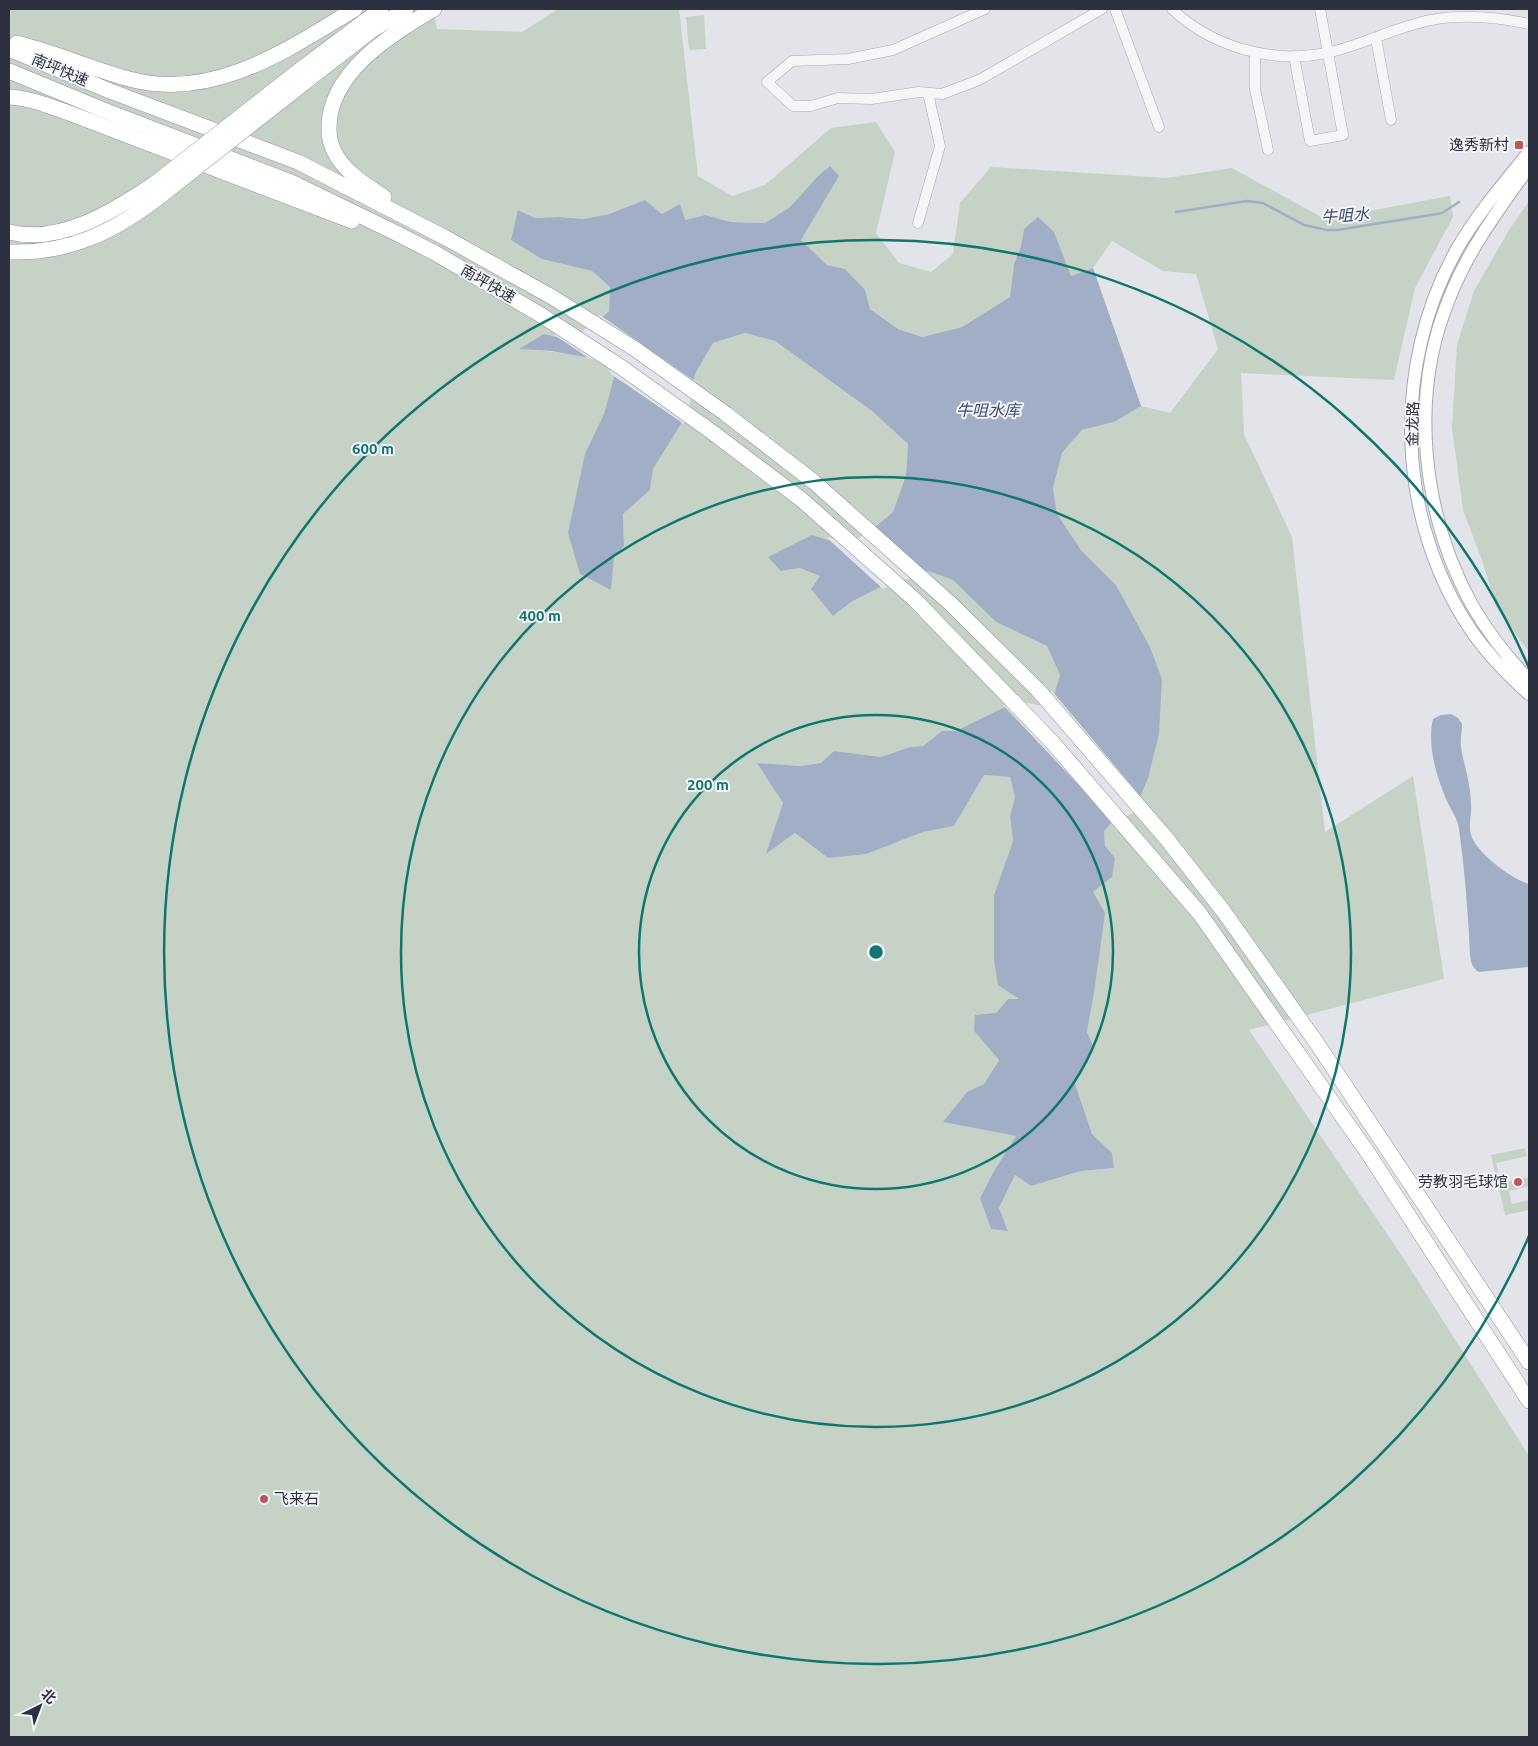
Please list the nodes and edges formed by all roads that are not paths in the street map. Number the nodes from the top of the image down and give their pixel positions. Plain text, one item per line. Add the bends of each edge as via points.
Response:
1 (355, 9) edge
2 (381, 9) edge
3 (406, 9) edge
4 (434, 9) edge
5 (985, 9) edge
6 (1102, 9) edge
7 (1115, 9) edge
8 (1172, 9) edge
9 (1320, 9) edge
10 (1489, 13) edge
11 (1529, 24) edge
12 (1376, 38) junction
13 (9, 40) edge
14 (9, 49) edge
15 (1255, 52) junction
16 (1328, 52) junction
17 (1294, 56) junction
18 (310, 70) junction
19 (9, 71) edge
20 (928, 93) junction
21 (9, 97) edge
22 (1391, 120) dead end
23 (1159, 127) dead end
24 (1268, 150) dead end
25 (1529, 152) edge
26 (1529, 167) edge
27 (159, 189) junction
28 (918, 223) dead end
29 (9, 232) edge
30 (446, 238) junction
31 (9, 252) edge
32 (435, 253) junction
33 (1529, 680) edge
34 (1529, 694) edge
35 (1529, 1362) edge
36 (1529, 1401) edge

1 - 13 highway via 262,63 202,82 169,84 136,80
2 - 18 highway
3 - 18 highway
4 - 30 highway via 395,32 344,81 334,99 329,136 334,152 358,178
5 - 20 street via 893,50 848,59 792,62 768,82 793,106 811,106 838,98 871,99
6 - 20 street via 979,80 942,94
7 - 23 street
8 - 15 street via 1214,38
9 - 16 street
10 - 11 street
10 - 12 street via 1431,20
12 - 16 street
12 - 22 street
14 - 30 highway, 南坪快速, bridge via 298,162
15 - 17 street
15 - 24 street via 1255,89
16 - 17 street
16 - 17 street via 1343,135 1310,141
18 - 27 highway, bridge
19 - 32 highway, 南坪快速, bridge via 291,182
20 - 28 street via 940,146
21 - 32 highway, bridge via 62,110
25 - 34 main road, 金龙路 via 1478,217 1447,268 1421,346 1411,418 1415,490 1435,561 1474,634
26 - 33 main road, 金龙路 via 1469,255 1448,301 1433,348 1426,396 1426,425 1437,518 1450,556 1484,625
27 - 29 highway via 82,225 59,232
27 - 31 highway via 123,223 80,243 28,253
30 - 35 highway, 南坪快速 via 552,297 635,349 726,414 814,482 951,604 1038,690 1166,838 1224,912 1316,1042
32 - 36 highway, 南坪快速 via 541,314 622,367 802,500 915,600 1053,742 1200,914 1368,1153

